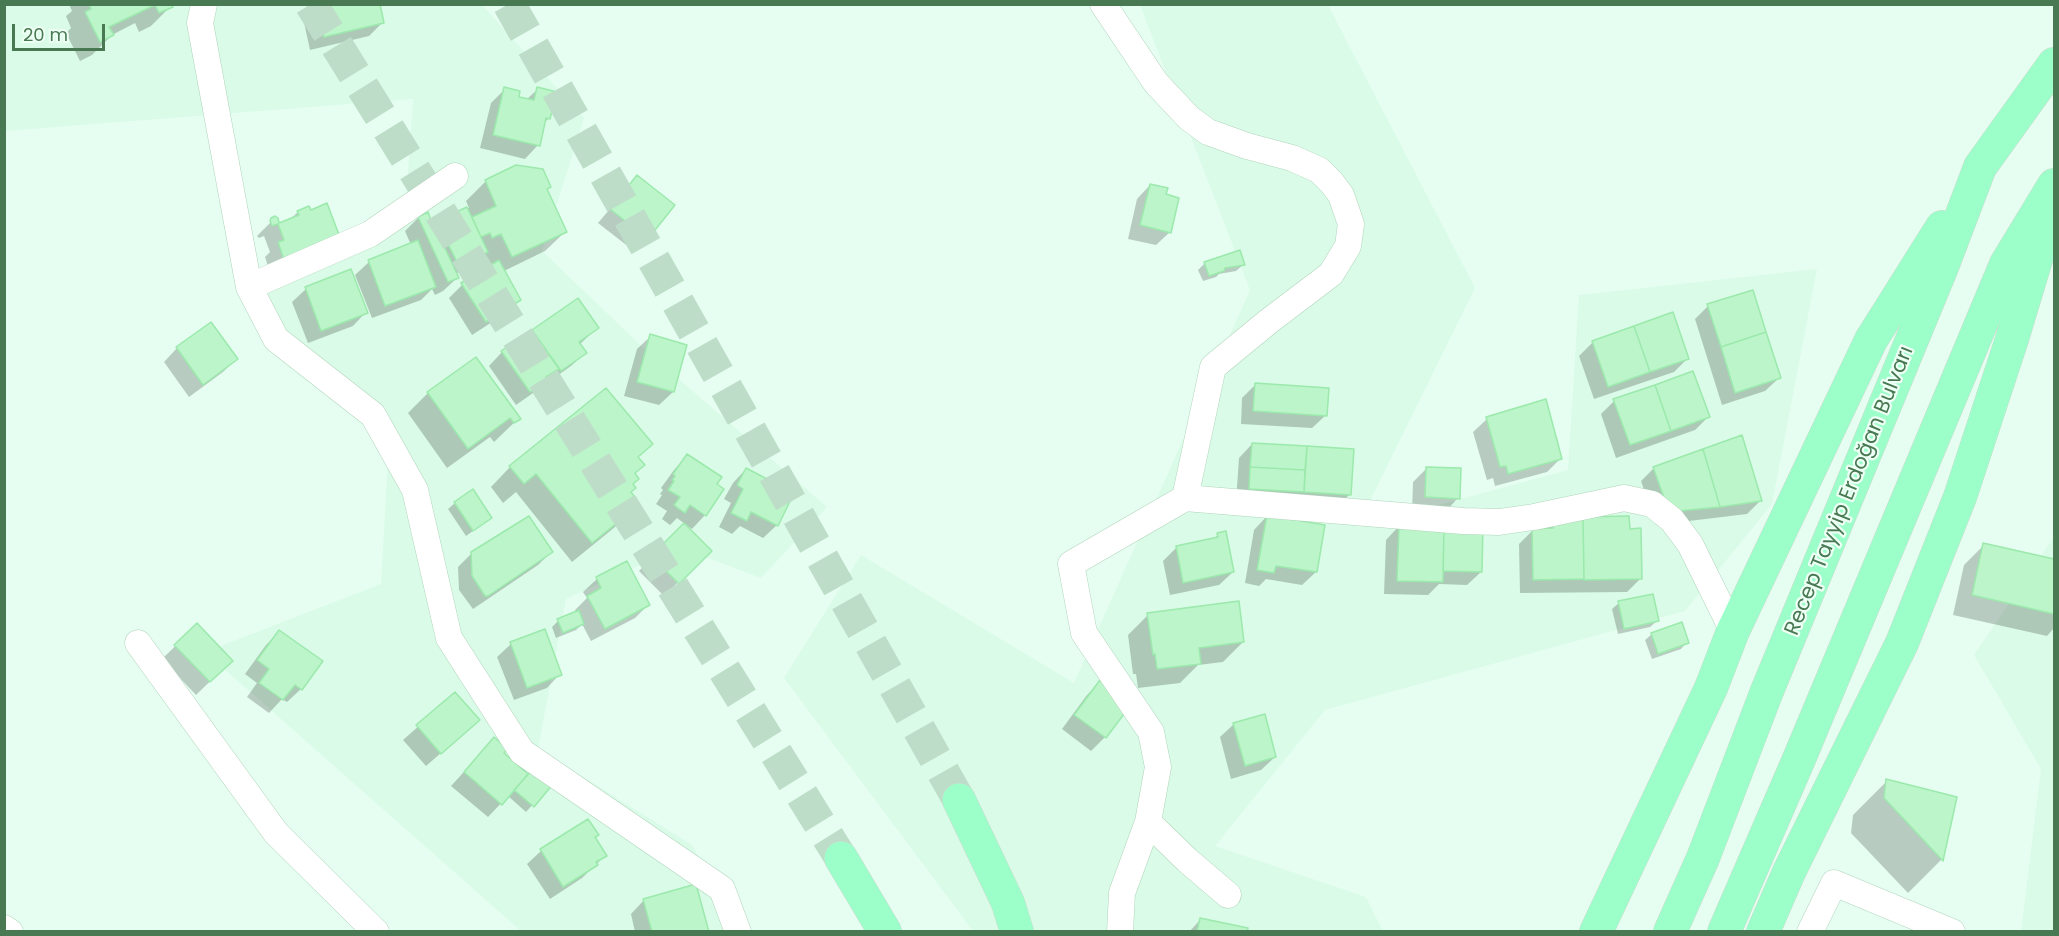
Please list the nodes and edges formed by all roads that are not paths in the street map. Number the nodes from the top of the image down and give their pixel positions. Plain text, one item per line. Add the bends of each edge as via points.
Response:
1 (204, 4) edge
2 (1103, 4) edge
3 (2055, 64) edge
4 (1980, 167) junction
5 (455, 176) dead end
6 (2055, 185) edge
7 (2055, 199) edge
8 (249, 287) junction
9 (1185, 498) junction
10 (1733, 631) junction
11 (138, 643) dead end
12 (959, 800) tunnel mouth
13 (1148, 822) junction
14 (841, 858) tunnel mouth
15 (1228, 896) dead end
16 (4, 928) edge
17 (10, 932) edge
18 (376, 932) edge
19 (738, 932) edge
20 (885, 932) edge
21 (1017, 932) edge
22 (1120, 932) edge
23 (1596, 932) edge
24 (1670, 932) edge
25 (1725, 932) edge
26 (1763, 932) edge
27 (1810, 932) edge
28 (1952, 932) edge

1 - 8 street via 200,23
2 - 9 street via 1156,84 1189,118 1208,132 1318,170 1341,195 1351,224 1348,246 1331,274 1213,367
3 - 4 main road, Recep Tayyip Erdoğan Bulvarı
4 - 10 main road via 1871,340
4 - 24 main road, Recep Tayyip Erdoğan Bulvarı
5 - 8 street via 370,234
6 - 25 main road via 2006,264
7 - 26 main road via 1960,497 1906,633
8 - 19 street via 276,339 373,416 415,490 449,638 522,752 723,889
9 - 10 street via 1499,522 1624,498 1652,504 1672,520 1690,544
9 - 13 street via 1071,564 1084,633 1151,732 1158,767
10 - 23 main road via 1711,688
11 - 18 street via 276,834
12 - 21 main road via 1008,903
13 - 15 street
13 - 22 street via 1122,894
14 - 20 main road
16 - 17 street
27 - 28 street via 1834,883

